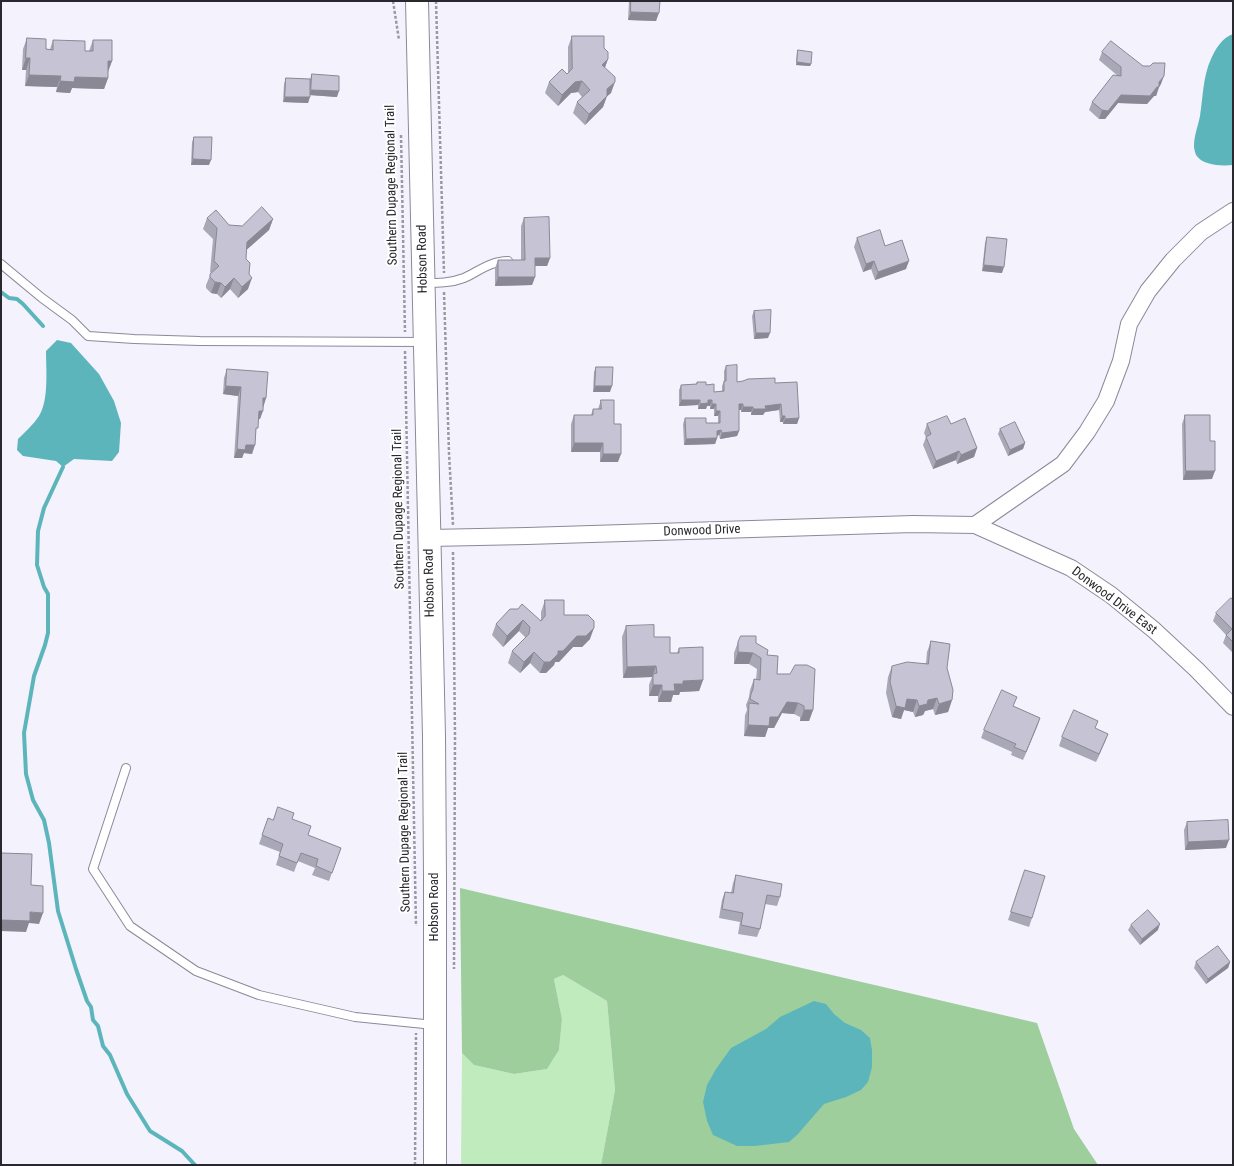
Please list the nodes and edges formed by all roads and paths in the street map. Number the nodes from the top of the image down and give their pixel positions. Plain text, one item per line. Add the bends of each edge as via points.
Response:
1 (393, 1) edge
2 (417, 1) edge
3 (436, 1) edge
4 (399, 47) dead end
5 (401, 134) dead end
6 (1233, 211) edge
7 (519, 260) edge
8 (1, 264) edge
9 (434, 283) junction
10 (415, 342) junction
11 (975, 525) junction
12 (453, 526) dead end
13 (430, 538) junction
14 (453, 555) dead end
15 (1233, 707) edge
16 (126, 768) dead end
17 (416, 934) dead end
18 (454, 976) dead end
19 (426, 1029) junction
20 (415, 1165) edge
21 (435, 1165) edge

1 - 4 path
2 - 9 main road, Hobson Road
3 - 9 path
5 - 10 path, Southern Dupage Regional Trail
6 - 11 street via 1201,232 1148,291 1129,324 1121,361 1106,401 1063,464
7 - 9 lane via 494,263 465,277
8 - 10 lane via 72,320 88,336 185,340
9 - 10 main road, Hobson Road
9 - 12 path
10 - 13 main road, Hobson Road
10 - 17 path, Southern Dupage Regional Trail
11 - 13 street, Donwood Drive via 914,524
11 - 15 street, Donwood Drive East via 1071,568 1089,579 1154,630
13 - 19 main road, Hobson Road via 434,744
14 - 18 path
16 - 19 lane via 93,869 130,926 196,971 259,995
19 - 20 path
19 - 21 main road, Hobson Road

